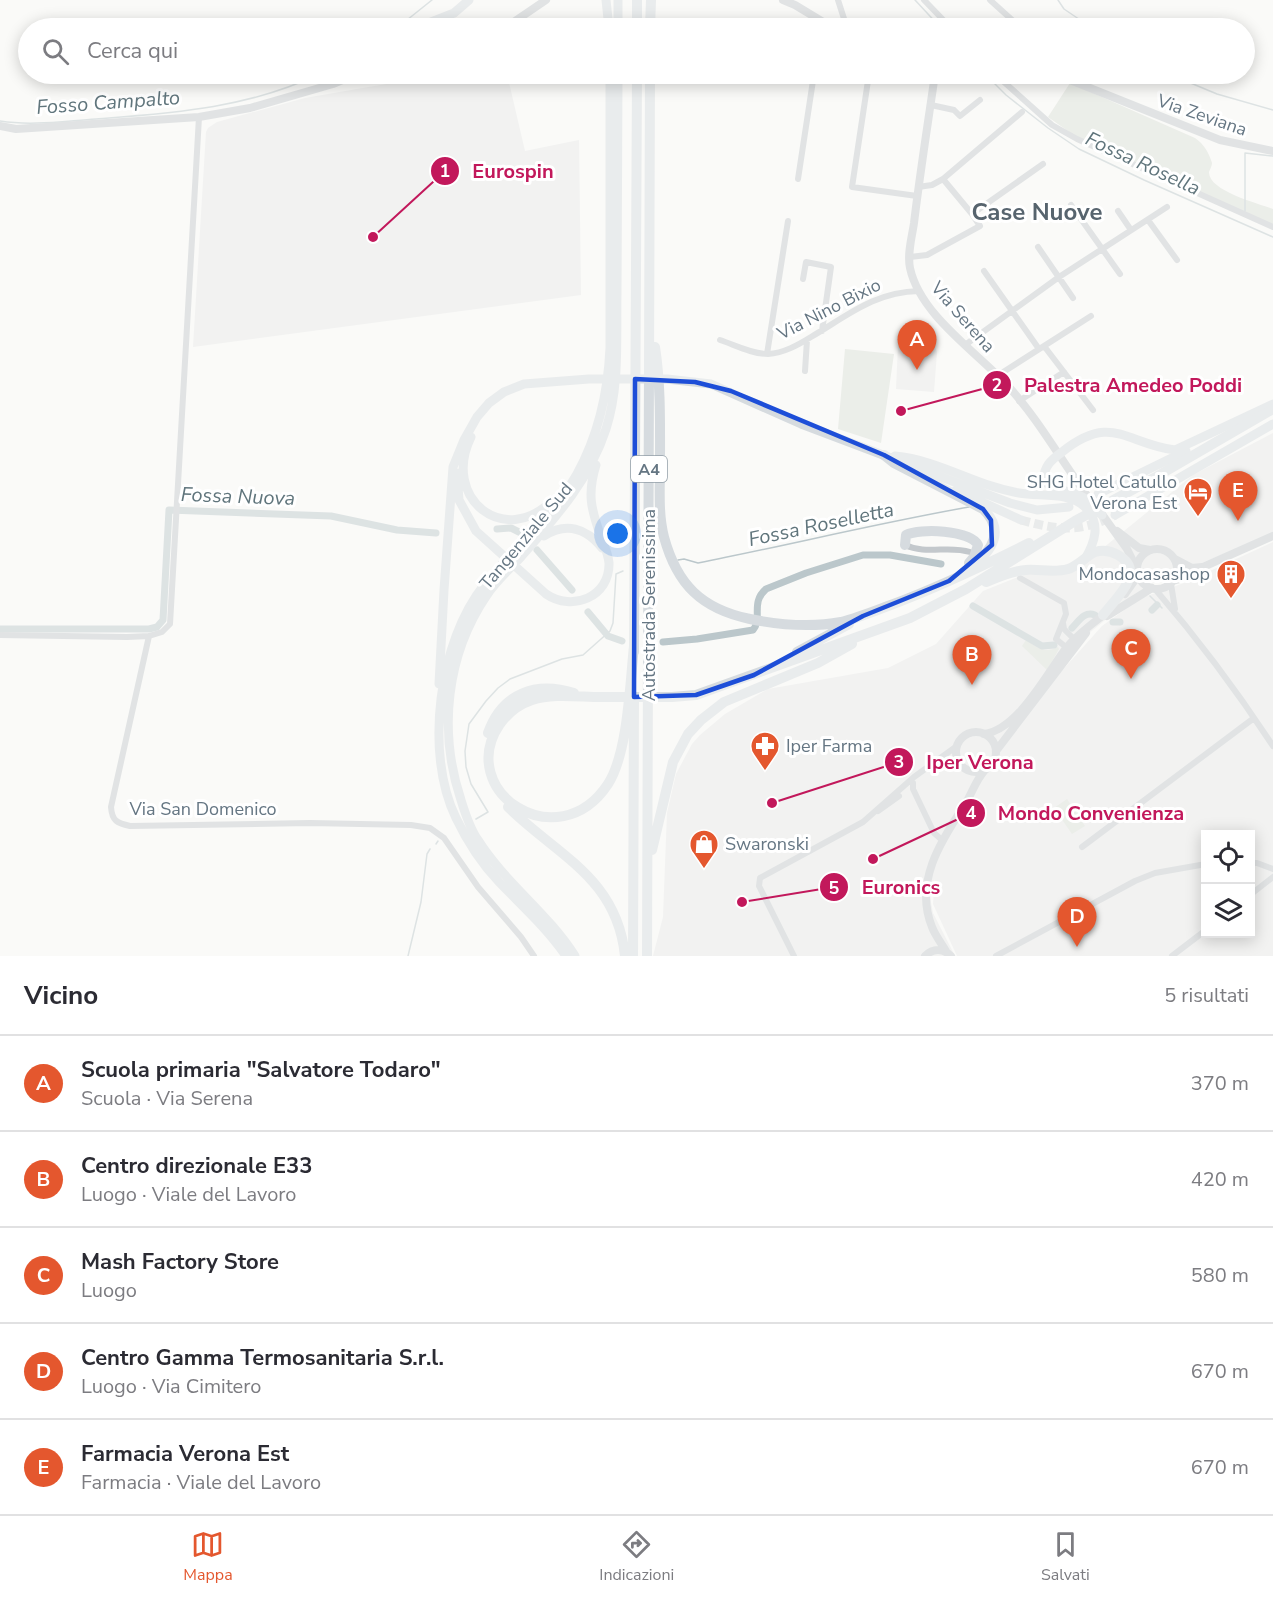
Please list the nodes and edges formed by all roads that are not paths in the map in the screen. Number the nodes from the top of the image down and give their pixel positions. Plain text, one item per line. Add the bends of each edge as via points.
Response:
1 (469, 0) edge
2 (546, 0) edge
3 (608, 0) edge
4 (618, 0) edge
5 (637, 0) edge
6 (651, 0) edge
7 (783, 0) edge
8 (838, 0) edge
9 (924, 0) edge
10 (990, 0) edge
11 (443, 18) edge
12 (520, 18) edge
13 (609, 18) edge
14 (618, 18) edge
15 (637, 18) edge
16 (650, 18) edge
17 (816, 18) edge
18 (844, 18) edge
19 (941, 18) edge
20 (1010, 18) edge
21 (333, 84) edge
22 (610, 84) edge
23 (618, 84) edge
24 (637, 84) edge
25 (650, 84) edge
26 (812, 84) edge
27 (867, 84) edge
28 (934, 84) edge
29 (1006, 84) edge
30 (1080, 84) edge
31 (980, 100) dead end
32 (931, 105) junction
33 (1022, 112) dead end
34 (199, 117) junction
35 (0, 126) edge
36 (1273, 151) edge
37 (1044, 164) dead end
38 (798, 179) dead end
39 (944, 179) junction
40 (918, 187) junction
41 (917, 196) junction
42 (1071, 205) dead end
43 (1167, 207) dead end
44 (1118, 211) dead end
45 (972, 214) junction
46 (1148, 220) junction
47 (788, 221) dead end
48 (1273, 227) edge
49 (1131, 230) junction
50 (1038, 247) dead end
51 (1103, 249) junction
52 (910, 257) junction
53 (1177, 260) dead end
54 (984, 270) dead end
55 (1120, 274) dead end
56 (1059, 277) junction
57 (803, 279) dead end
58 (919, 291) junction
59 (1073, 298) dead end
60 (1013, 310) junction
61 (1091, 316) dead end
62 (650, 321) junction
63 (822, 331) junction
64 (720, 340) dead end
65 (807, 340) junction
66 (965, 345) junction
67 (1041, 347) junction
68 (767, 354) junction
69 (805, 372) dead end
70 (1064, 372) junction
71 (997, 376) junction
72 (504, 392) junction
73 (1019, 401) junction
74 (1273, 404) edge
75 (1273, 409) edge
76 (1093, 410) dead end
77 (1273, 416) edge
78 (1273, 424) edge
79 (605, 431) junction
80 (464, 440) junction
81 (1059, 454) junction
82 (884, 455) junction
83 (585, 458) junction
84 (1154, 478) junction
85 (1098, 494) dead end
86 (1069, 507) dead end
87 (1102, 515) junction
88 (1115, 515) tunnel mouth
89 (1021, 520) tunnel mouth
90 (1075, 521) junction
91 (1113, 529) junction
92 (1273, 536) edge
93 (533, 543) junction
94 (904, 545) joint
95 (1150, 550) junction
96 (970, 552) dead end
97 (1173, 557) junction
98 (1085, 559) junction
99 (609, 560) junction
100 (1203, 567) junction
101 (1137, 570) junction
102 (1020, 578) dead end
103 (949, 581) junction
104 (1172, 582) junction
105 (966, 589) junction
106 (1154, 589) junction
107 (1176, 613) junction
108 (1103, 615) junction
109 (863, 616) junction
110 (1063, 623) junction
111 (874, 632) junction
112 (0, 635) edge
113 (149, 636) junction
114 (1074, 639) junction
115 (634, 646) junction
116 (1067, 648) junction
117 (754, 675) junction
118 (583, 696) junction
119 (1254, 718) junction
120 (440, 732) junction
121 (984, 734) junction
122 (957, 746) junction
123 (1273, 746) edge
124 (996, 751) junction
125 (958, 761) junction
126 (964, 768) junction
127 (984, 770) junction
128 (913, 783) junction
129 (970, 793) junction
130 (872, 814) junction
131 (942, 840) junction
132 (1082, 847) dead end
133 (1255, 863) edge
134 (648, 864) junction
135 (1201, 865) edge
136 (1273, 869) edge
137 (1273, 877) edge
138 (1255, 892) edge
139 (933, 929) junction
140 (1201, 934) edge
141 (948, 954) edge
142 (927, 955) edge
143 (534, 956) edge
144 (566, 956) edge
145 (575, 956) edge
146 (625, 956) edge
147 (633, 956) edge
148 (647, 956) edge
149 (794, 956) edge
150 (996, 956) edge
151 (1172, 956) edge

1 - 11 highway
2 - 12 street
3 - 13 highway
4 - 14 highway
5 - 15 highway
6 - 16 highway
7 - 17 street
8 - 18 street
9 - 19 street
10 - 20 street
21 - 34 street via 250,108
22 - 83 highway, Tangenziale Sud via 609,368 604,406
23 - 79 highway, Tangenziale Sud via 616,366 613,402
24 - 115 highway, Autostrada Serenissima / A4
25 - 62 highway, Autostrada Serenissima / A4
26 - 38 street
27 - 41 street via 852,187
28 - 32 street, Via Serena
29 - 48 street via 1052,124 1077,139
30 - 36 street, Via Zeviana via 1220,140
31 - 32 street via 960,116 954,110
32 - 40 street, Via Serena
33 - 39 street
34 - 35 street via 16,129
34 - 113 street via 172,612 170,624
37 - 45 street
39 - 40 street
39 - 45 street
40 - 41 street, Via Serena
41 - 52 street, Via Serena
42 - 51 street
43 - 46 street
44 - 49 street
45 - 52 street via 980,226 927,255
46 - 49 street
46 - 53 street
47 - 68 street
49 - 51 street
50 - 56 street
51 - 55 street
51 - 56 street
52 - 58 street, Via Serena
54 - 60 street
56 - 59 street
56 - 60 street
57 - 63 street via 806,262 831,267
58 - 63 street, Via Nino Bixio via 876,299
58 - 66 street, Via Serena
60 - 66 street
60 - 67 street
61 - 67 street
62 - 109 highway, A4 via 657,359 663,534 679,576 701,600 722,611 756,620 798,626
62 - 134 highway, Autostrada Serenissima / A4
63 - 65 street, Via Nino Bixio
64 - 68 street, Via Nino Bixio
65 - 68 street, Via Nino Bixio
65 - 69 street
66 - 71 street, Via Serena
67 - 70 street
67 - 71 street
70 - 73 street
70 - 76 street
71 - 73 street, Via Serena
72 - 80 highway via 477,417
72 - 82 highway via 524,384 588,379 667,379 711,384
72 - 83 highway via 475,429 463,461 468,494 488,516 519,520 543,510
73 - 81 street, Via Serena
74 - 81 highway via 1176,450 1112,432 1085,436
74 - 85 highway
75 - 84 highway
77 - 84 highway
78 - 88 highway
79 - 93 highway, Tangenziale Sud via 580,485
79 - 99 highway via 590,499
80 - 99 highway via 457,471 459,500 476,531 519,571 552,598 576,602 600,588
80 - 120 highway via 453,467 450,501 438,699
81 - 87 street, Via Serena
81 - 87 highway via 1044,471 1044,481 1053,489 1083,498
82 - 86 highway via 1026,508
82 - 89 highway
82 - 98 highway via 913,458 1020,494 1080,503 1093,516 1095,524 1094,544
82 - 103 highway via 982,509 992,520 992,545 981,559
83 - 120 highway, Tangenziale Sud via 560,500 482,587 461,624 448,662
84 - 90 highway, A4
87 - 91 street, Via Serena
90 - 103 highway, A4
90 - 105 highway, A4
91 - 95 street via 1139,548
91 - 101 street, Via Serena
92 - 100 street
93 - 99 highway via 559,528 578,529 593,538
93 - 145 highway, Tangenziale Sud via 488,593 470,623 450,690 449,753 455,783 477,839 498,869 559,933
94 - 96 street via 913,549
94 - 103 highway, A4 via 906,535 914,531 960,534 975,540 978,549 974,557
95 - 97 street via 1163,550
95 - 101 street via 1141,558
97 - 100 street via 1192,568
97 - 104 street via 1177,569
98 - 105 highway, A4 via 1069,568 1025,570
98 - 108 highway, A4 via 1103,551 1113,553 1129,569 1126,588
100 - 104 street
101 - 106 street via 1142,582
101 - 108 street via 1129,590
102 - 110 street via 1064,603
103 - 109 highway, A4
104 - 106 street
104 - 107 street
105 - 111 highway, A4
106 - 107 street
106 - 124 street via 1114,610 1083,637
107 - 119 street
108 - 114 street
109 - 117 highway, A4
110 - 114 street
110 - 116 street via 1056,639
111 - 117 highway, A4
111 - 134 highway, A4 via 818,663 724,702 701,720 688,734 674,762
112 - 113 street
113 - 143 street, Via San Domenico via 111,807 117,823 430,828 444,838
114 - 116 street
115 - 118 highway, A4 via 622,744 609,783 586,807 572,814 546,818 520,810 502,795 493,776 489,754 495,731 505,717 534,699
115 - 147 highway, Autostrada Serenissima / A4
116 - 121 street via 1019,712 1000,729
117 - 118 highway, A4 via 704,693 672,697
118 - 146 highway, A4 via 543,688 510,701 488,732 484,760 488,781 500,799 585,873 605,896 617,918
119 - 123 street
119 - 132 street
120 - 144 highway, Tangenziale Sud via 446,792 455,817 498,882
121 - 122 street via 965,736
121 - 124 street
122 - 125 street
122 - 130 street
124 - 127 street via 993,762
125 - 126 street
125 - 128 street via 942,760
126 - 127 street
126 - 129 street
127 - 129 street
128 - 130 street
128 - 131 street via 934,833
129 - 131 street
130 - 149 street via 760,878 759,886
131 - 139 street via 926,886 926,905
133 - 136 street
134 - 148 highway, Autostrada Serenissima / A4
135 - 150 street via 1155,873 1135,881
137 - 138 street
139 - 141 street
139 - 142 street
140 - 151 street
141 - 142 street via 936,950

